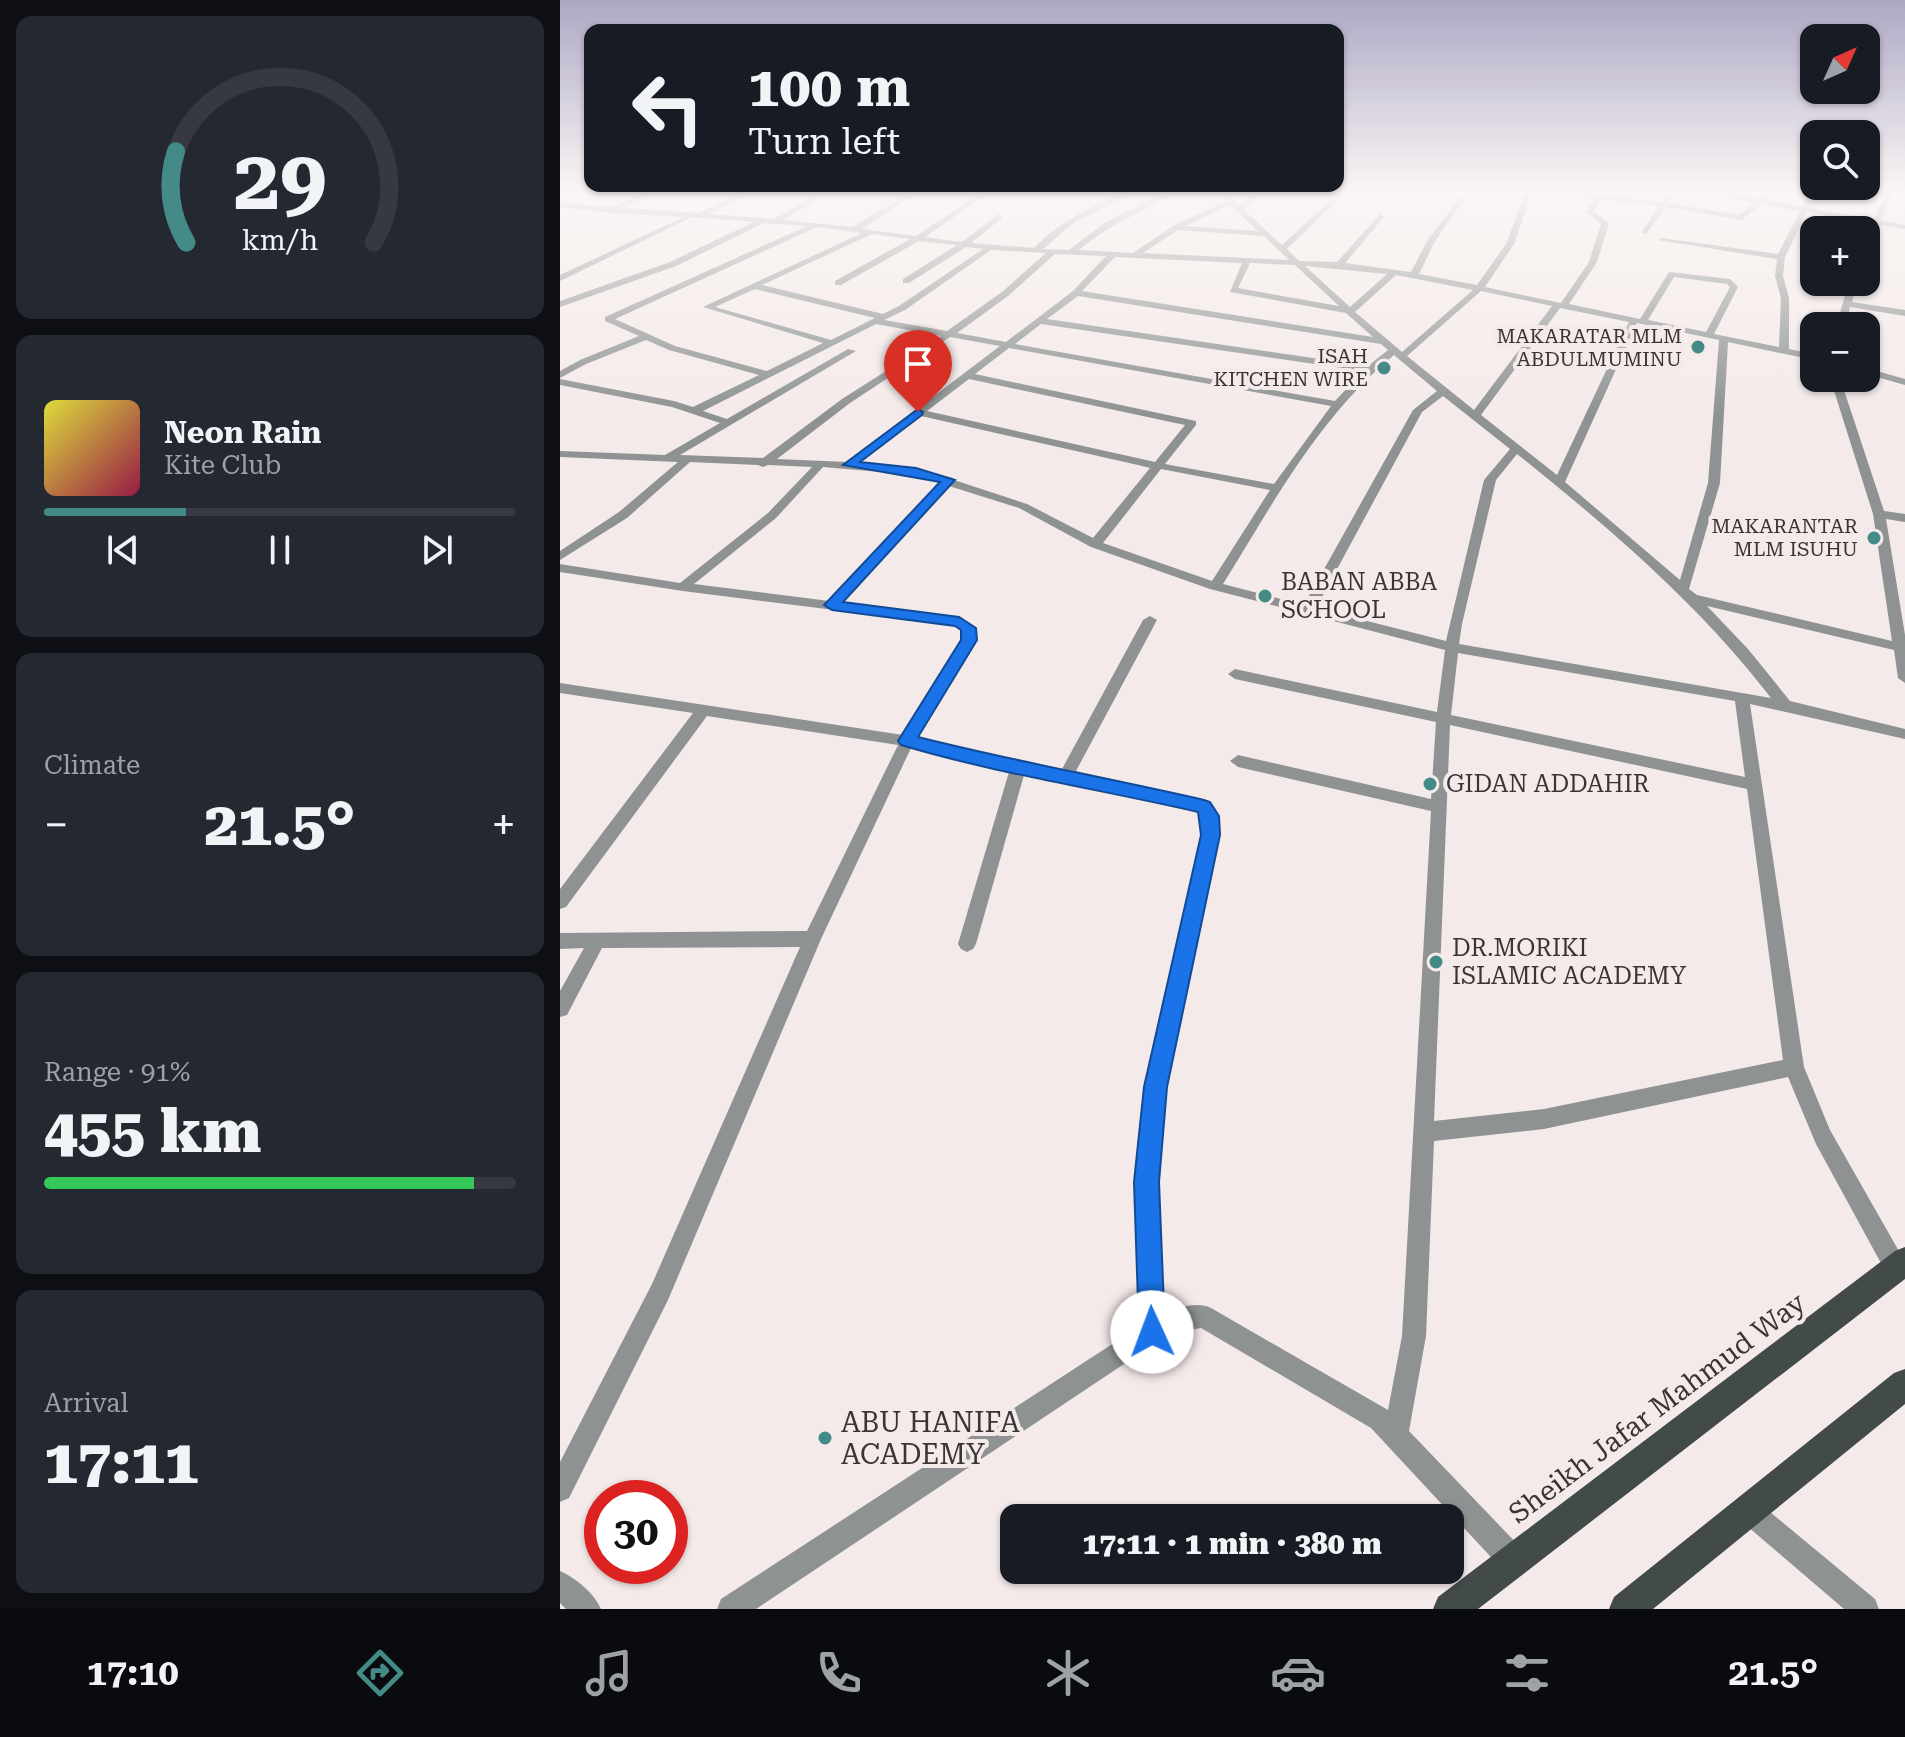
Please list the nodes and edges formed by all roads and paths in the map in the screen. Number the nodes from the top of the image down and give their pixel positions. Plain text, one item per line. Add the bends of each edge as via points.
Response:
1 (580, 265) edge
2 (670, 265) edge
3 (727, 265) edge
4 (800, 265) edge
5 (870, 265) edge
6 (931, 265) edge
7 (965, 265) edge
8 (1039, 265) edge
9 (1103, 265) edge
10 (1245, 265) edge
11 (1300, 265) edge
12 (1339, 265) edge
13 (1419, 265) edge
14 (1497, 265) edge
15 (1591, 265) edge
16 (1780, 265) edge
17 (583, 266) joint
18 (1394, 272) junction
19 (1414, 275) junction
20 (560, 278) edge
21 (906, 281) dead end
22 (838, 283) dead end
23 (755, 286) junction
24 (1482, 290) junction
25 (1076, 293) junction
26 (1849, 296) edge
27 (560, 304) edge
28 (1846, 304) junction
29 (1560, 305) junction
30 (1351, 311) junction
31 (1844, 312) edge
32 (1905, 313) edge
33 (879, 319) junction
34 (1639, 320) junction
35 (1040, 321) junction
36 (1709, 335) junction
37 (948, 336) junction
38 (643, 338) junction
39 (1724, 338) junction
40 (1383, 341) junction
41 (829, 342) junction
42 (1007, 348) junction
43 (1784, 350) junction
44 (851, 351) dead end
45 (1398, 353) junction
46 (1800, 354) edge
47 (560, 363) edge
48 (572, 367) junction
49 (1368, 369) junction
50 (767, 374) junction
51 (560, 375) edge
52 (1880, 375) edge
53 (969, 376) junction
54 (560, 382) edge
55 (1905, 382) edge
56 (1444, 390) junction
57 (1840, 392) edge
58 (1337, 404) junction
59 (696, 410) junction
60 (918, 412) junction
61 (1475, 416) junction
62 (729, 423) junction
63 (1515, 449) junction
64 (560, 454) edge
65 (666, 460) junction
66 (685, 461) junction
67 (763, 464) junction
68 (819, 465) junction
69 (849, 465) junction
70 (1158, 466) junction
71 (949, 480) junction
72 (1558, 485) junction
73 (1279, 488) junction
74 (1879, 514) junction
75 (1905, 518) edge
76 (1095, 544) junction
77 (560, 556) edge
78 (560, 568) edge
79 (1889, 573) junction
80 (1905, 576) edge
81 (1215, 586) junction
82 (683, 587) junction
83 (1684, 587) junction
84 (1694, 599) junction
85 (832, 605) junction
86 (1308, 610) junction
87 (1150, 620) dead end
88 (1452, 647) junction
89 (1903, 648) edge
90 (1235, 674) dead end
91 (1905, 678) edge
92 (560, 688) edge
93 (1742, 699) junction
94 (1785, 705) junction
95 (704, 709) junction
96 (1443, 720) junction
97 (1905, 734) edge
98 (907, 741) junction
99 (1238, 761) dead end
100 (1018, 769) junction
101 (1066, 775) junction
102 (1754, 785) junction
103 (1438, 807) junction
104 (560, 902) edge
105 (812, 939) junction
106 (560, 941) edge
107 (596, 943) junction
108 (967, 944) dead end
109 (560, 1009) edge
110 (1794, 1067) junction
111 (1425, 1132) junction
112 (1900, 1264) edge
113 (1152, 1332) junction
114 (1905, 1384) edge
115 (1396, 1434) junction
116 (560, 1489) edge
117 (1749, 1511) junction
118 (1513, 1560) junction
119 (560, 1585) edge
120 (587, 1609) edge
121 (731, 1609) edge
122 (1450, 1609) edge
123 (1626, 1609) edge
124 (1865, 1609) edge

1 - 17 street
2 - 27 street
3 - 38 street via 608,319
4 - 23 street
5 - 22 street
6 - 21 street
7 - 33 street via 917,300
8 - 37 street
9 - 25 street
10 - 30 street via 1233,290
11 - 30 street
12 - 18 street
13 - 19 street
14 - 24 street
15 - 29 street
16 - 43 street
17 - 20 street
18 - 19 street
18 - 30 street
19 - 24 street
23 - 33 street
23 - 41 street via 707,307
24 - 29 street
24 - 45 street
25 - 35 street
25 - 40 street
26 - 28 street
28 - 31 street
28 - 32 street
29 - 34 street
29 - 61 street
30 - 40 street
33 - 37 street
33 - 41 street
34 - 36 street
34 - 36 street via 1672,274 1730,282 1734,287
34 - 72 street
35 - 42 street
35 - 49 street
36 - 39 street
37 - 42 street
37 - 67 street via 847,401
38 - 48 street
38 - 50 street
39 - 43 street
39 - 83 street via 1714,483
40 - 45 street
41 - 50 street
42 - 53 street
42 - 58 street
43 - 46 street
44 - 62 street
45 - 49 street
45 - 56 street
47 - 48 street
48 - 51 street
49 - 58 street
50 - 59 street
52 - 55 street
53 - 60 street
53 - 70 street via 1189,420 1192,426
54 - 59 street
56 - 61 street
56 - 86 street via 1418,410
57 - 74 street
58 - 73 street
59 - 62 street
60 - 69 street
60 - 70 street
61 - 63 street
62 - 65 street
63 - 72 street
63 - 88 street via 1490,480
64 - 65 street
65 - 66 street
66 - 67 street
66 - 77 street via 623,515
67 - 68 street
68 - 69 street
68 - 82 street via 800,491
69 - 71 street
70 - 73 street
70 - 76 street
71 - 76 street via 1023,506
71 - 85 street
72 - 83 street
73 - 81 street
74 - 75 street
74 - 79 street
76 - 81 street
78 - 82 street
79 - 80 street
79 - 89 street
81 - 86 street
82 - 85 street
83 - 84 street
84 - 89 street
84 - 94 street via 1743,648
85 - 98 street via 959,621 968,628 969,640
86 - 88 street
87 - 101 street
88 - 93 street
88 - 96 street
89 - 91 street
90 - 96 street
92 - 95 street
93 - 94 street
93 - 102 street
94 - 97 street
95 - 98 street
95 - 104 street
96 - 102 street
96 - 103 street
98 - 100 street
98 - 105 street
99 - 103 street
100 - 101 street
100 - 108 street
101 - 113 street via 1204,807 1210,816 1211,835 1155,1087 1146,1182
102 - 110 street
103 - 111 street
105 - 107 street
105 - 116 street via 660,1292
106 - 107 street
107 - 109 street
110 - 111 street via 1559,1116
110 - 112 street via 1823,1137
111 - 115 street via 1414,1336
112 - 118 main road, Sheikh Jafar Mahmud Way
113 - 115 street via 1203,1316 1361,1407
113 - 121 street
114 - 117 main road
115 - 118 street
117 - 123 main road
117 - 124 street
118 - 122 main road, Sheikh Jafar Mahmud Way
119 - 120 street

